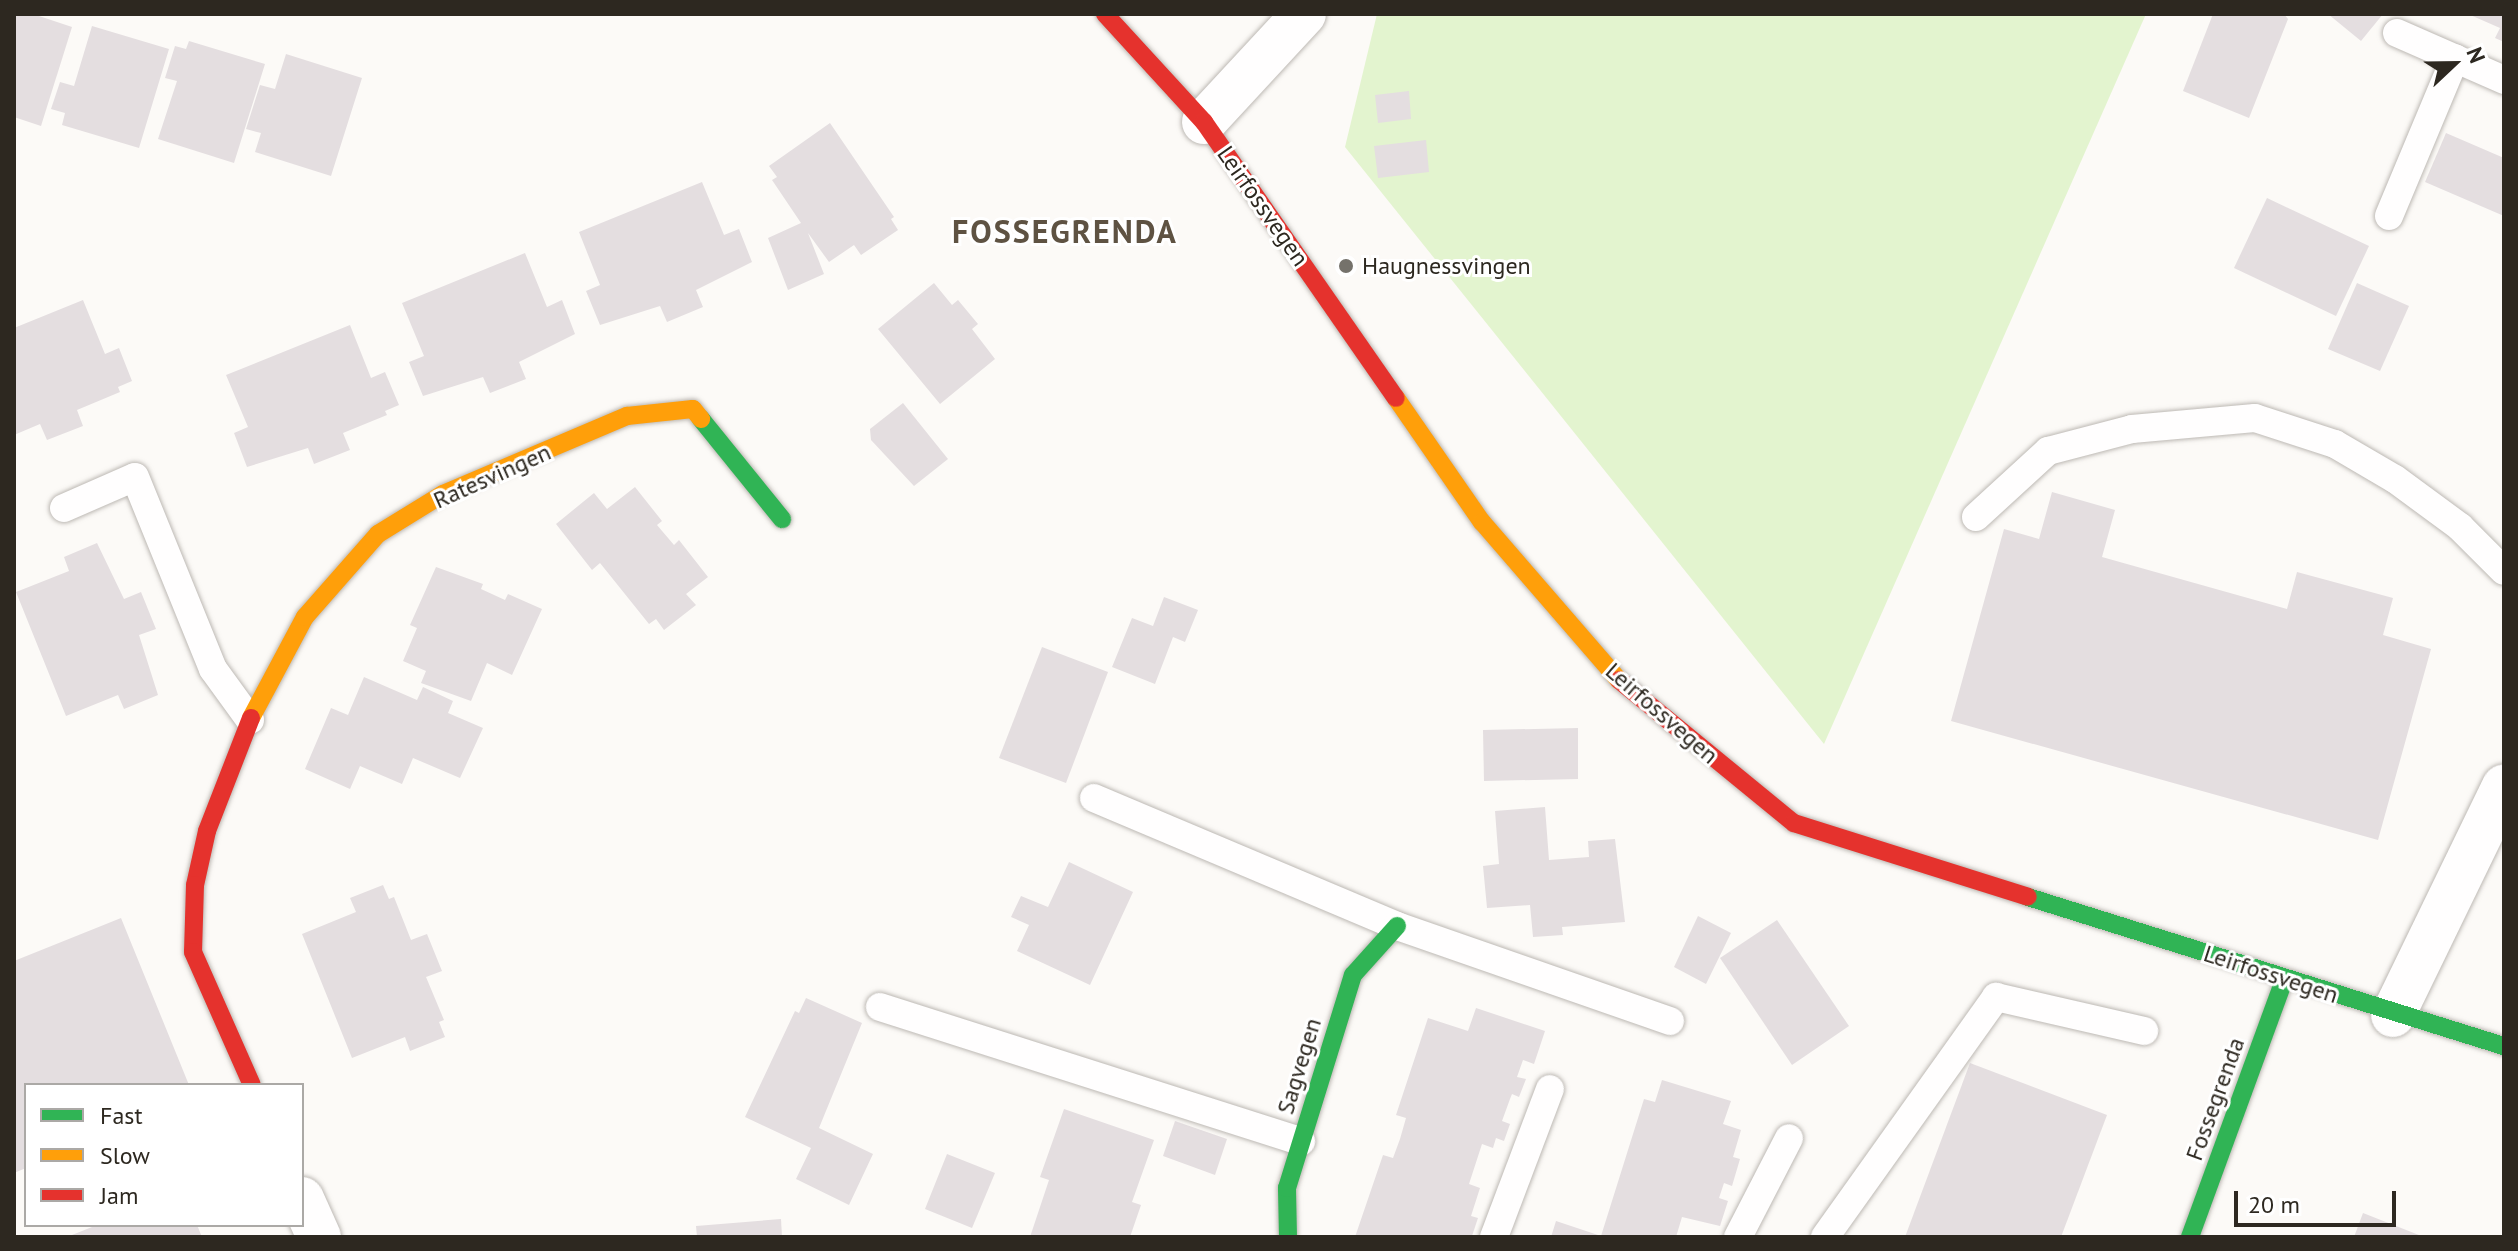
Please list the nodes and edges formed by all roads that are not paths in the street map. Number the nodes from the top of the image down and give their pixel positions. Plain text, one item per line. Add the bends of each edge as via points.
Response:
1 (1105, 14) edge
2 (1304, 14) edge
3 (2397, 33) dead end
4 (2455, 58) junction
5 (2504, 80) edge
6 (1204, 122) junction
7 (2389, 216) dead end
8 (64, 508) dead end
9 (1976, 517) dead end
10 (782, 519) dead end
11 (2504, 571) edge
12 (250, 720) junction
13 (2504, 786) edge
14 (1094, 798) dead end
15 (1397, 926) junction
16 (2285, 978) junction
17 (880, 1007) dead end
18 (2393, 1015) junction
19 (1670, 1021) dead end
20 (2144, 1031) dead end
21 (2504, 1046) edge
22 (251, 1083) edge
23 (1550, 1089) dead end
24 (1789, 1138) dead end
25 (1301, 1141) junction
26 (304, 1203) edge
27 (319, 1237) edge
28 (1288, 1237) edge
29 (1494, 1237) edge
30 (1738, 1237) edge
31 (1825, 1237) edge
32 (2190, 1237) edge

1 - 6 street, Leirfossvegen
2 - 6 street
3 - 4 lane
4 - 5 lane
4 - 7 lane
6 - 16 street, Leirfossvegen via 1482,522 1621,683 1794,823
8 - 12 lane via 135,477 213,669
9 - 11 lane via 2048,451 2132,429 2255,418 2335,444 2395,479 2460,527
10 - 12 street, Ratesvingen via 693,409 627,416 443,494 378,534 305,617
12 - 22 street, Ratesvingen via 207,831 195,885 193,952
13 - 18 street
14 - 15 lane
15 - 19 lane
15 - 25 street, Sagvegen via 1353,975
16 - 18 street, Leirfossvegen
16 - 32 street, Fossegrenda
17 - 25 lane
18 - 21 street, Leirfossvegen
20 - 31 lane via 1996,997
23 - 29 lane
24 - 30 lane
25 - 28 street, Sagvegen via 1287,1188
26 - 27 street

